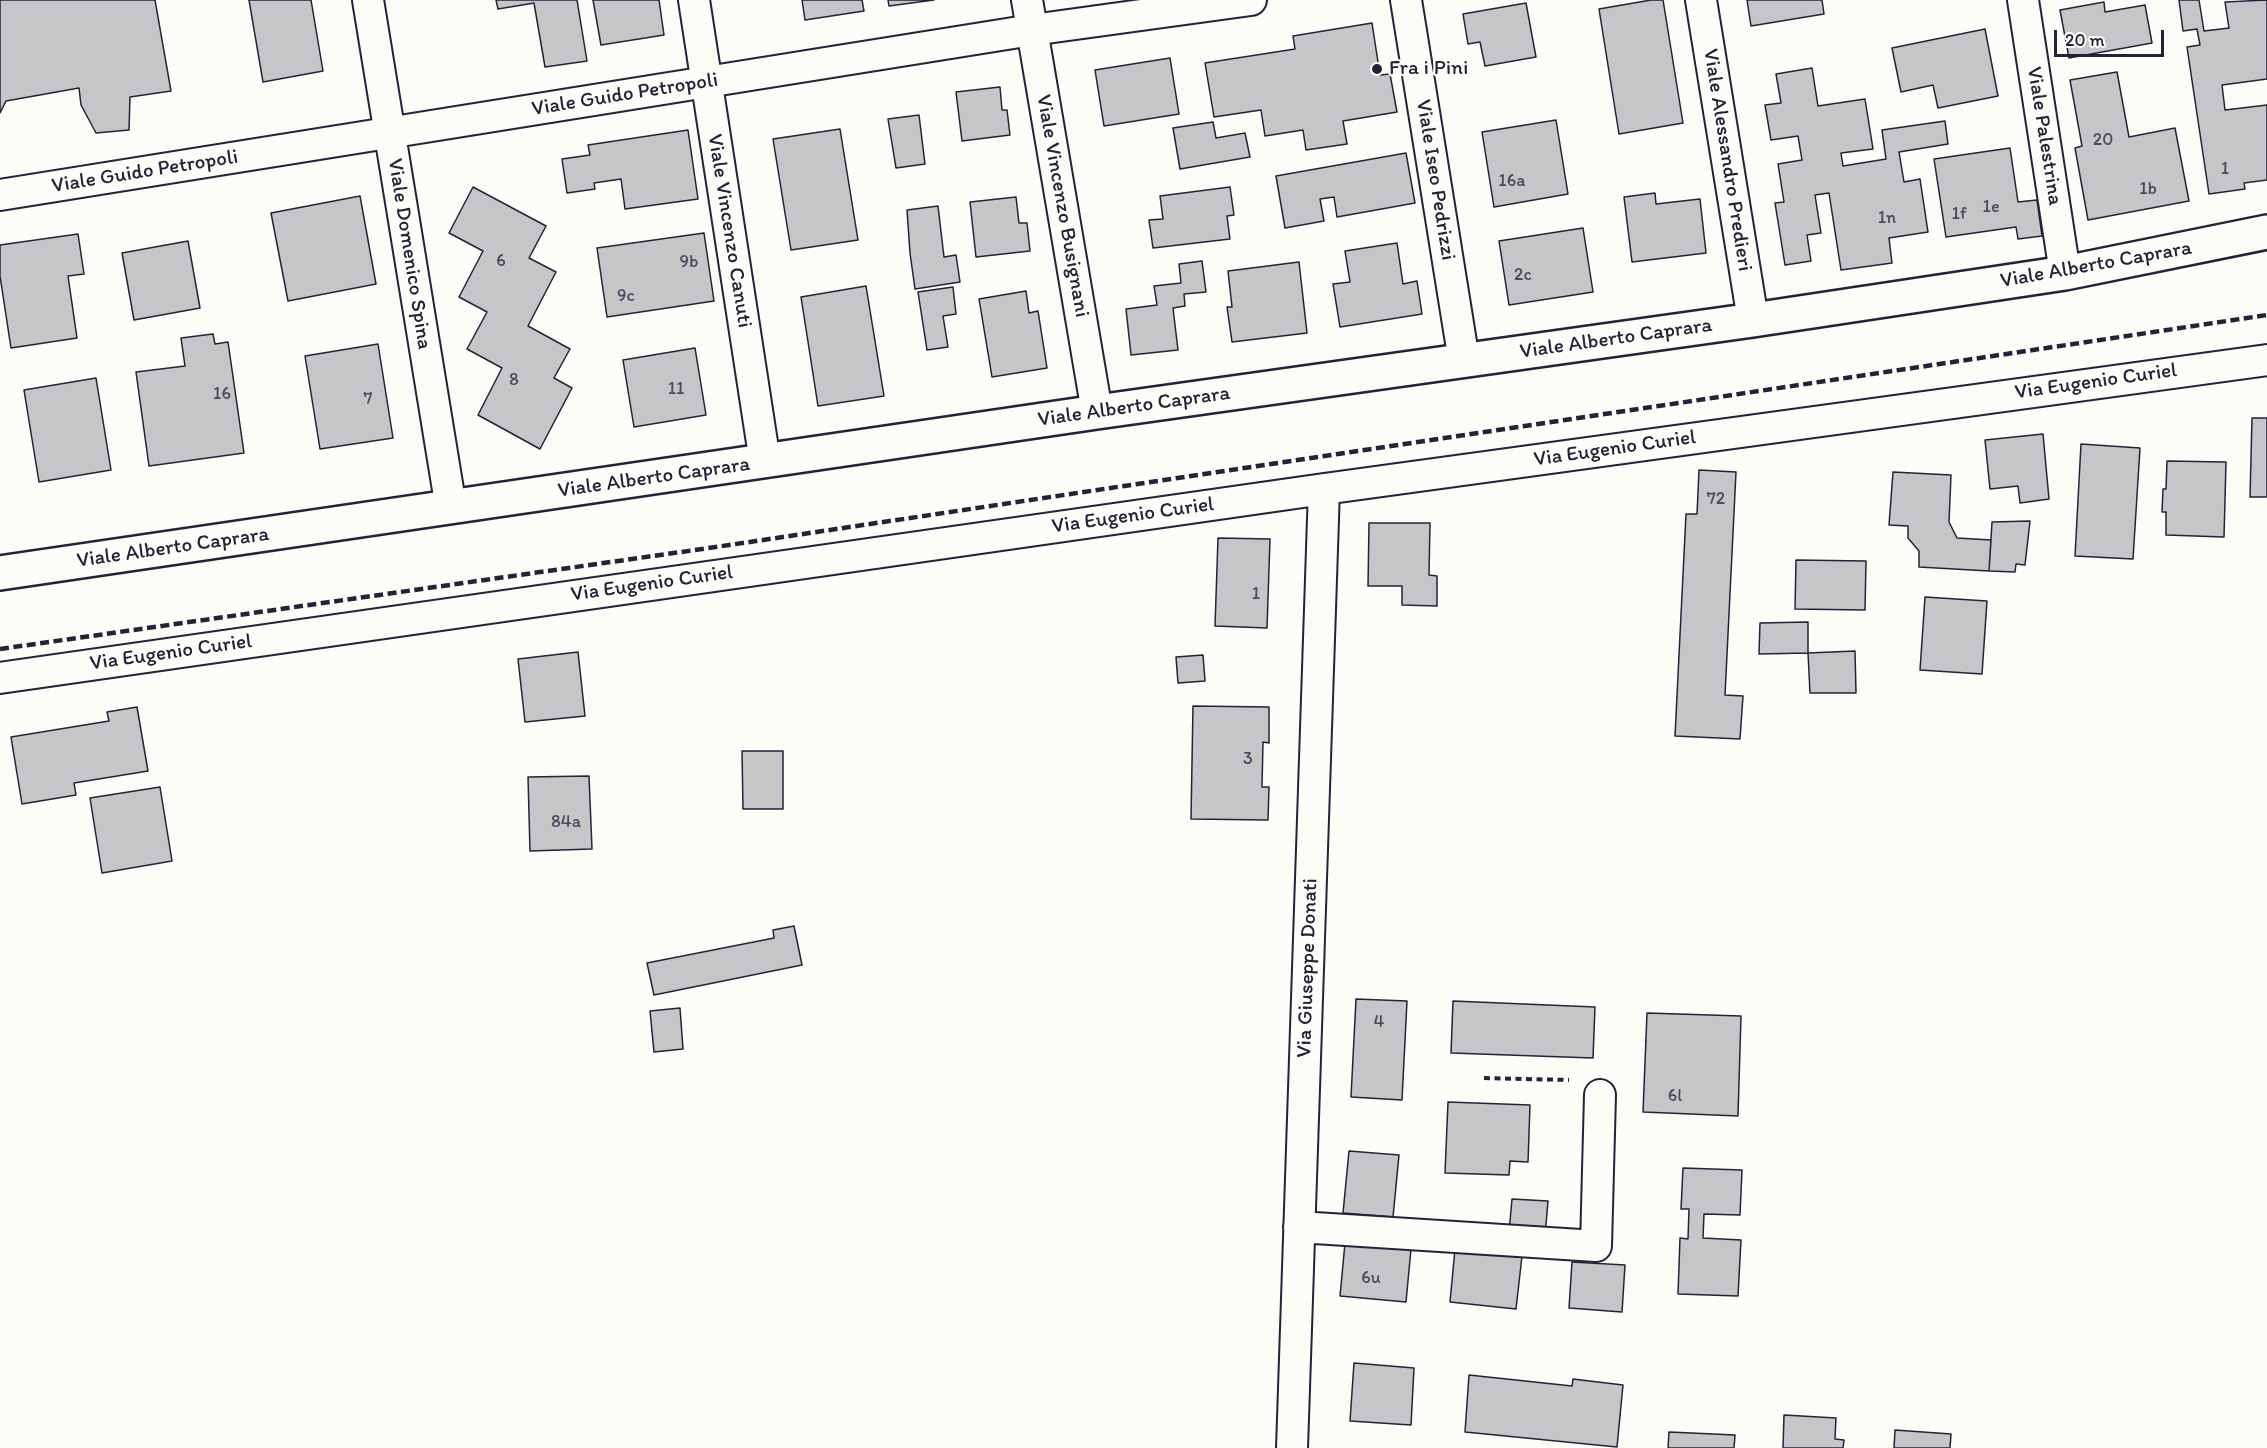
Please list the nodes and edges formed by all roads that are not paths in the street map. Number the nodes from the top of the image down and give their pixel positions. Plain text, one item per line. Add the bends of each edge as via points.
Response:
1 (368, 0) edge
2 (694, 0) edge
3 (1027, 0) edge
4 (1251, 0) edge
5 (1406, 0) edge
6 (1701, 0) edge
7 (2023, 0) edge
8 (1032, 30) junction
9 (706, 81) junction
10 (389, 134) junction
11 (0, 195) edge
12 (2267, 232) edge
13 (2065, 273) junction
14 (1753, 320) junction
15 (2267, 360) edge
16 (1464, 361) junction
17 (1096, 412) junction
18 (765, 462) junction
19 (1324, 489) junction
20 (451, 508) junction
21 (0, 573) edge
22 (0, 678) edge
23 (1600, 1095) road end
24 (1299, 1227) junction
25 (1292, 1448) edge

1 - 10 street, Viale Domenico Spina
2 - 9 street, Viale Vincenzo Canuti
3 - 8 street, Viale Vincenzo Busignani
4 - 8 street, Viale Guido Petropoli
5 - 16 street, Viale Iseo Pedrizzi
6 - 14 street, Viale Alessandro Predieri
7 - 13 street, Viale Palestrina
8 - 9 street, Viale Guido Petropoli
8 - 17 street, Viale Vincenzo Busignani
9 - 10 street, Viale Guido Petropoli
9 - 18 street, Viale Vincenzo Canuti
10 - 11 street, Viale Guido Petropoli
10 - 20 street, Viale Domenico Spina
12 - 13 street, Viale Alberto Caprara
13 - 14 street, Viale Alberto Caprara
14 - 16 street, Viale Alberto Caprara
15 - 19 street, Via Eugenio Curiel
16 - 17 street, Viale Alberto Caprara
17 - 18 street, Viale Alberto Caprara
18 - 20 street, Viale Alberto Caprara
19 - 22 street, Via Eugenio Curiel
19 - 24 street, Via Giuseppe Donati
20 - 21 street, Viale Alberto Caprara
23 - 24 street via 1596,1246
24 - 25 street, Via Giuseppe Donati

